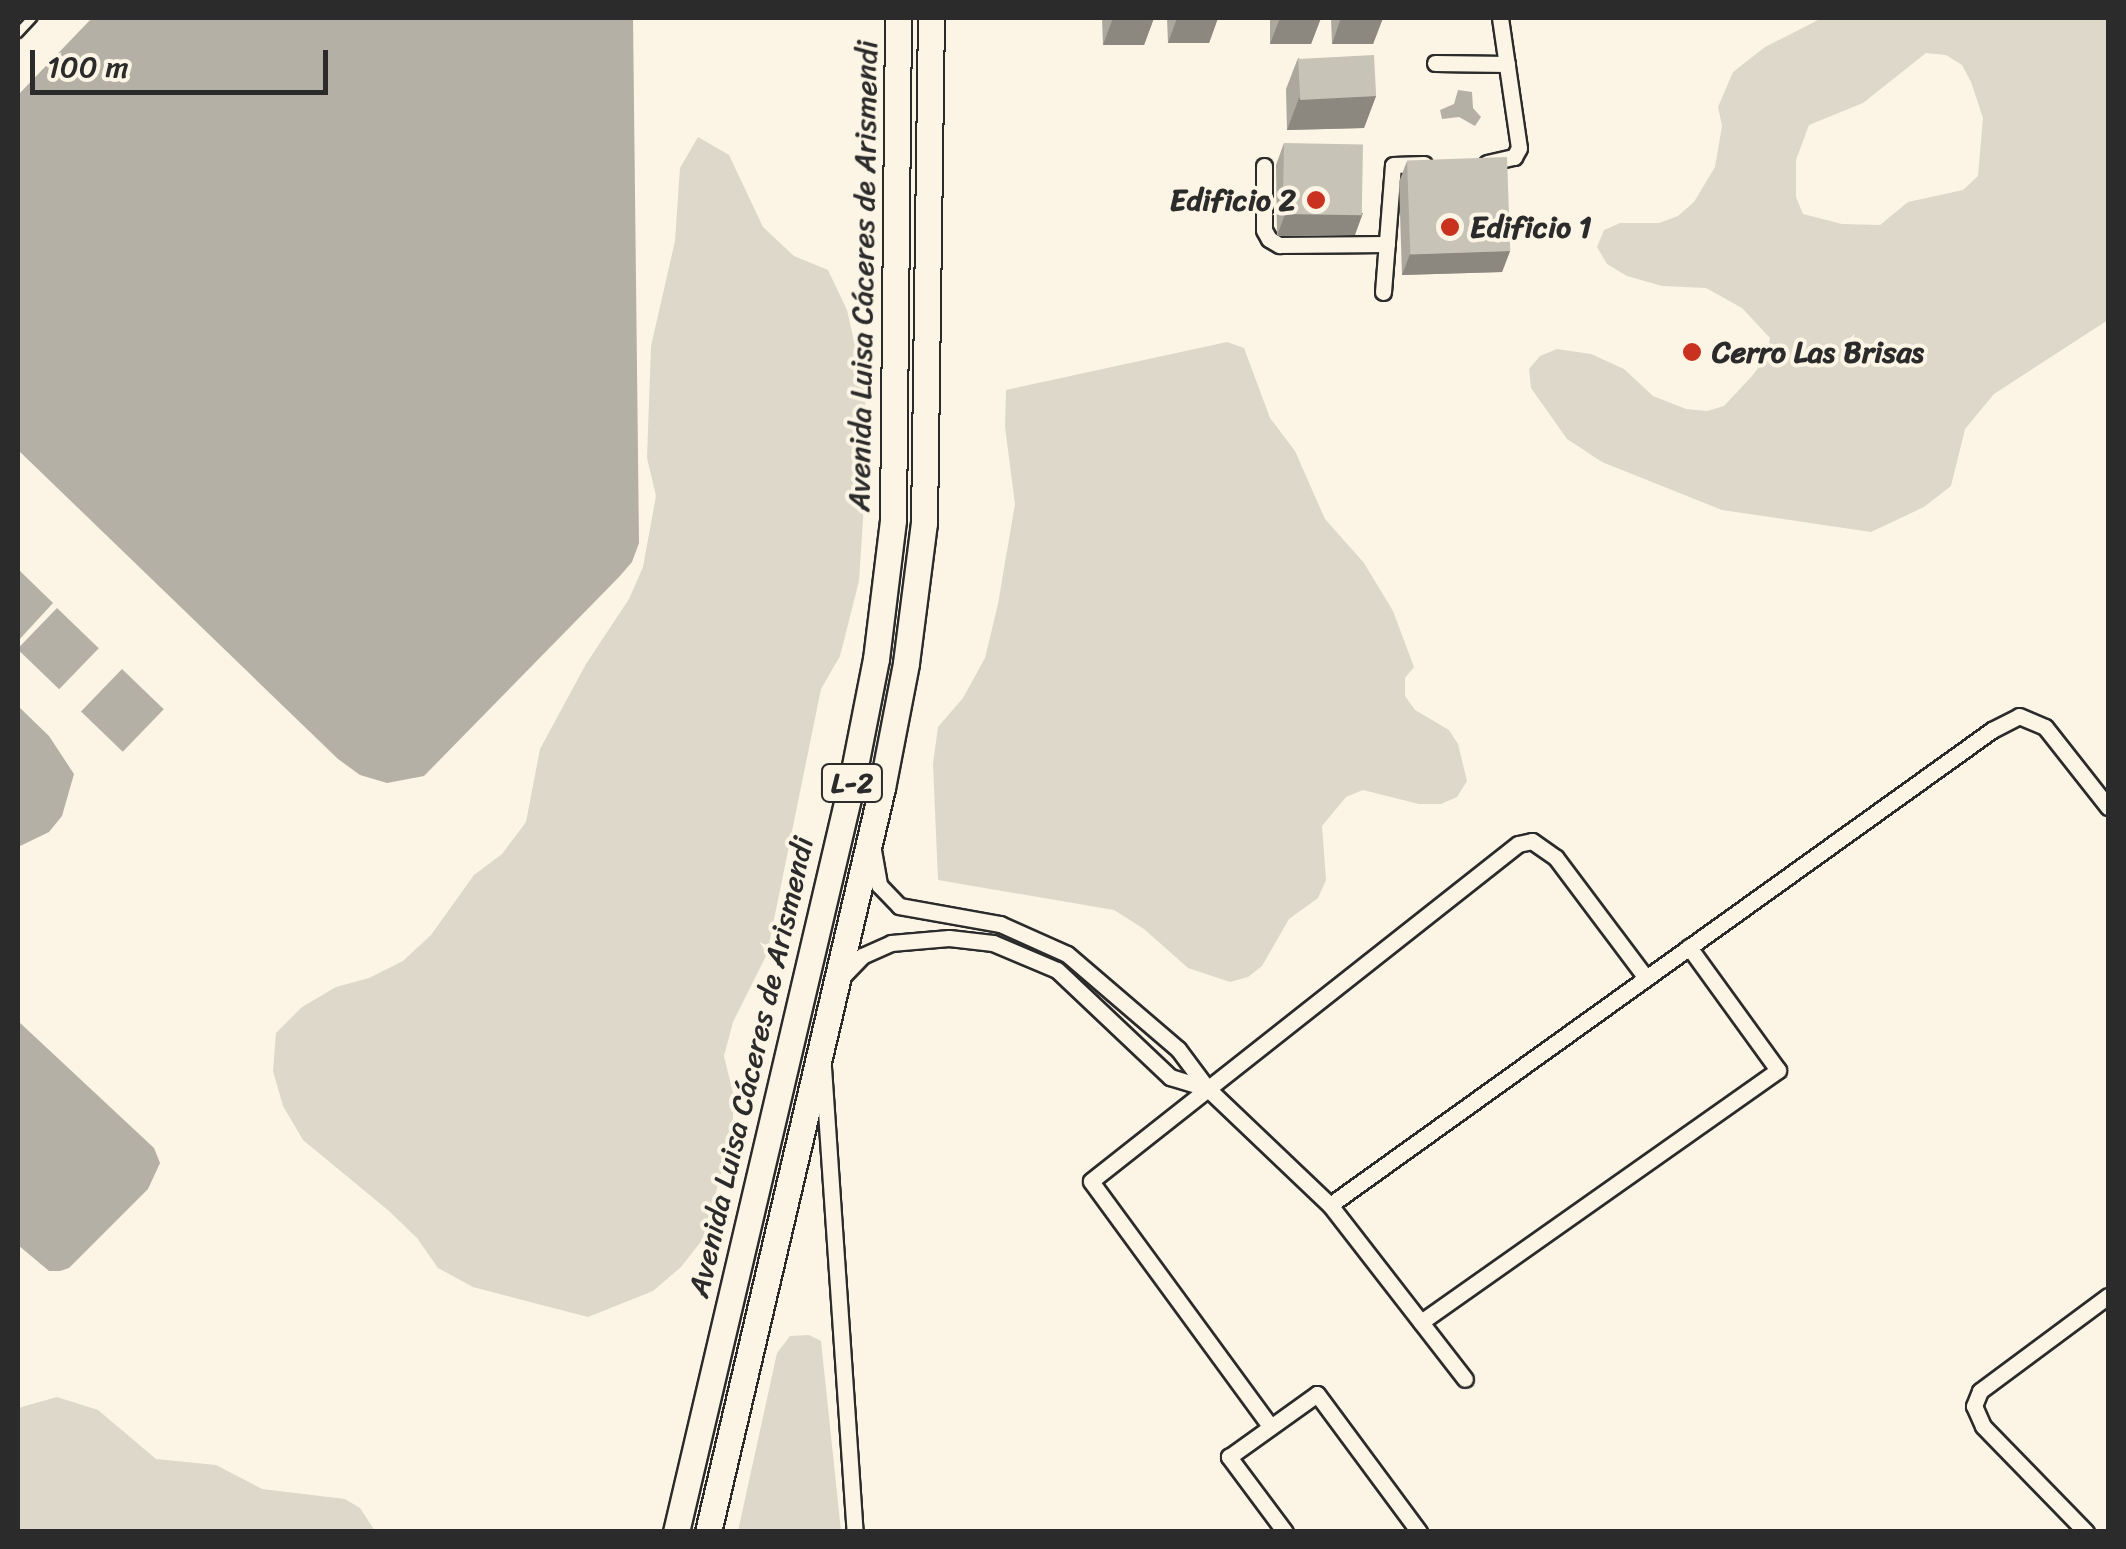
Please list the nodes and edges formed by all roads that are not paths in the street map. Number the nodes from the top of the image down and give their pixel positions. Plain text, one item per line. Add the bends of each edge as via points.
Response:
1 (32, 18) edge
2 (898, 18) edge
3 (931, 18) edge
4 (1500, 18) edge
5 (18, 33) edge
6 (1435, 64) dead end
7 (1507, 64) junction
8 (1447, 164) edge
9 (1465, 164) edge
10 (1264, 166) dead end
11 (1387, 244) junction
12 (1383, 292) dead end
13 (2108, 807) edge
14 (870, 837) junction
15 (1035, 938) junction
16 (1689, 948) junction
17 (1027, 954) junction
18 (1646, 978) junction
19 (835, 984) junction
20 (1156, 1030) junction
21 (820, 1046) junction
22 (1139, 1047) junction
23 (1208, 1088) junction
24 (1330, 1205) junction
25 (2108, 1296) edge
26 (1420, 1322) junction
27 (1465, 1378) dead end
28 (1270, 1426) junction
29 (676, 1532) edge
30 (708, 1532) edge
31 (854, 1532) edge
32 (1285, 1532) edge
33 (1418, 1532) edge
34 (2086, 1532) edge

1 - 5 lane
2 - 29 main road, Avenida Luisa Cáceres de Arismendi / L-2 via 893,520 876,658
3 - 14 main road, Avenida Luisa Cáceres de Arismendi / L-2 via 924,523 906,664
4 - 7 street
6 - 7 street
7 - 9 street via 1519,148 1500,163
8 - 11 street via 1393,165
10 - 11 street via 1268,239 1279,245
11 - 12 street
13 - 16 street via 2045,727 2019,716
14 - 15 street via 879,885 899,906 1000,924
14 - 19 main road, Avenida Luisa Cáceres de Arismendi / L-2
15 - 17 street
15 - 20 street via 1068,954
16 - 18 street
16 - 26 street via 1778,1070
17 - 19 street via 994,942 948,938 891,943 862,956
17 - 22 street via 1058,970
18 - 23 street via 1556,858 1532,841 1518,844
18 - 24 street
19 - 21 main road, Avenida Luisa Cáceres de Arismendi / L-2
20 - 22 street
20 - 23 street
21 - 30 main road, Avenida Luisa Cáceres de Arismendi / L-2
21 - 31 street, L-2
22 - 23 street via 1170,1077
23 - 24 street
23 - 28 street via 1090,1181
24 - 26 street
25 - 34 street via 1980,1391 1974,1406 1982,1426
26 - 27 street
28 - 32 street via 1229,1457
28 - 33 street via 1317,1394

